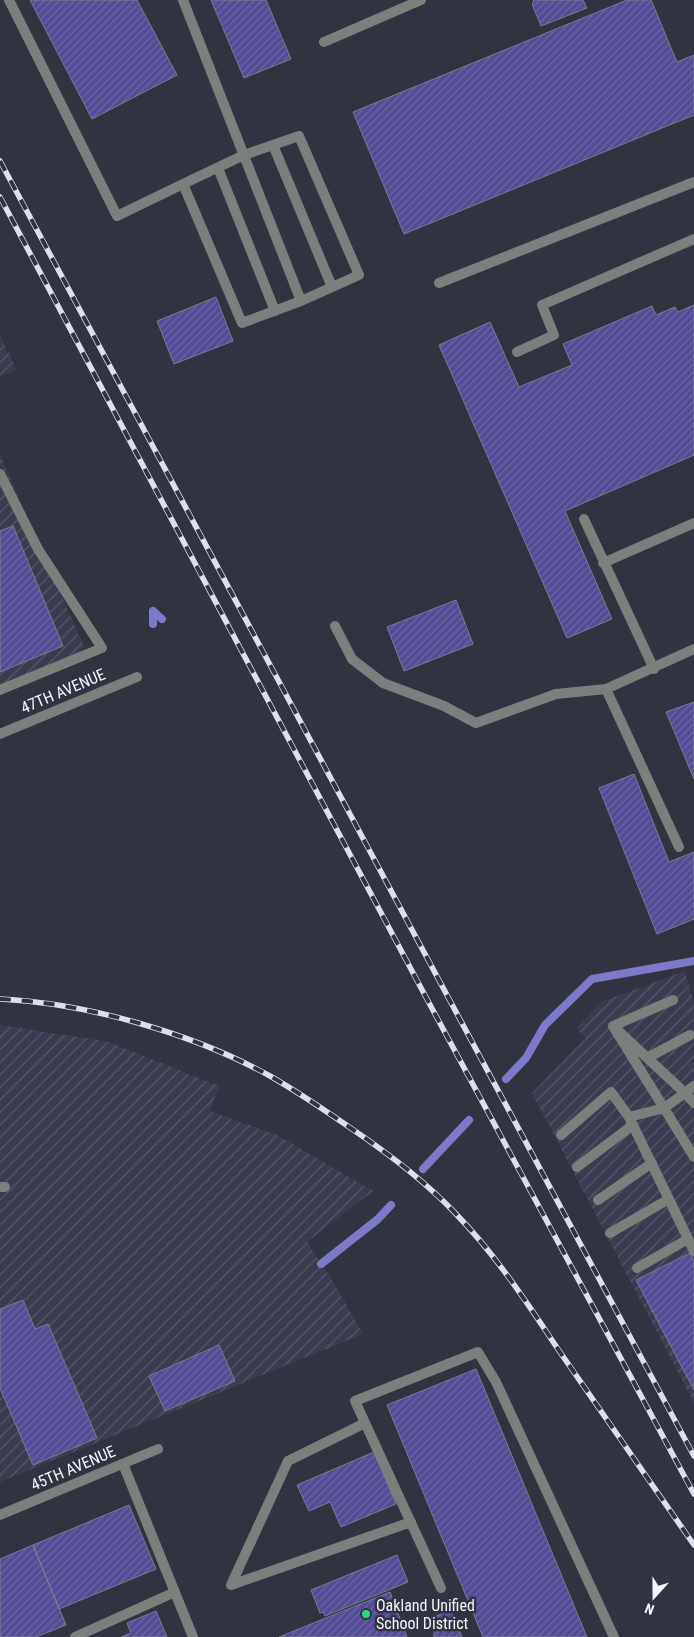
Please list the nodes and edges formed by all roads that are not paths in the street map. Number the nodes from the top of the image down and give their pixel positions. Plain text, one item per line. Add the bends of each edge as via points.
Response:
1 (9, 0) edge
2 (183, 0) edge
3 (421, 0) edge
4 (324, 42) dead end
5 (273, 145) junction
6 (244, 155) junction
7 (218, 168) junction
8 (694, 182) edge
9 (183, 184) junction
10 (694, 239) edge
11 (439, 283) dead end
12 (332, 287) junction
13 (301, 300) junction
14 (275, 310) junction
15 (517, 352) dead end
16 (0, 474) edge
17 (584, 519) dead end
18 (694, 523) edge
19 (603, 563) junction
20 (335, 626) dead end
21 (694, 649) edge
22 (654, 668) junction
23 (137, 677) dead end
24 (606, 689) junction
25 (0, 690) edge
26 (0, 734) edge
27 (679, 848) dead end
28 (673, 1000) dead end
29 (613, 1026) junction
30 (690, 1035) dead end
31 (647, 1058) junction
32 (694, 1086) edge
33 (685, 1093) junction
34 (694, 1103) edge
35 (664, 1108) junction
36 (631, 1121) junction
37 (561, 1135) dead end
38 (694, 1157) edge
39 (652, 1163) junction
40 (577, 1167) dead end
41 (669, 1199) junction
42 (598, 1200) dead end
43 (610, 1233) dead end
44 (688, 1239) junction
45 (694, 1251) edge
46 (637, 1268) dead end
47 (365, 1423) junction
48 (158, 1450) dead end
49 (123, 1464) junction
50 (0, 1515) edge
51 (411, 1522) junction
52 (441, 1588) dead end
53 (175, 1592) junction
54 (75, 1637) edge
55 (193, 1637) edge
56 (614, 1637) edge

1 - 9 street via 117,216
2 - 6 street
3 - 4 street
5 - 6 street
5 - 12 street
5 - 12 street via 299,136 359,275
6 - 7 street
6 - 13 street
7 - 9 street
7 - 14 street
8 - 11 street
9 - 14 street via 242,323
10 - 15 street via 542,305 554,335
12 - 13 street
13 - 14 street
16 - 25 street via 38,549 102,648
17 - 19 street
18 - 19 street
19 - 22 street
20 - 24 street via 352,659 383,683 444,706 476,723 556,694
21 - 22 street
22 - 24 street
23 - 26 street, 47TH AVENUE
24 - 27 street
28 - 29 street
29 - 31 street
29 - 35 street
30 - 31 street
31 - 33 street
32 - 33 street
33 - 34 street
33 - 35 street
35 - 36 street
35 - 38 street
36 - 37 street via 611,1092
36 - 39 street
36 - 40 street
39 - 41 street
39 - 42 street
41 - 43 street
41 - 44 street
44 - 45 street
44 - 46 street
47 - 51 street
47 - 51 street via 288,1461 231,1585
47 - 56 street via 354,1401 478,1352 496,1382
48 - 49 street, 45TH AVENUE
49 - 50 street, 45TH AVENUE
49 - 53 street
51 - 52 street
53 - 54 street
53 - 55 street

